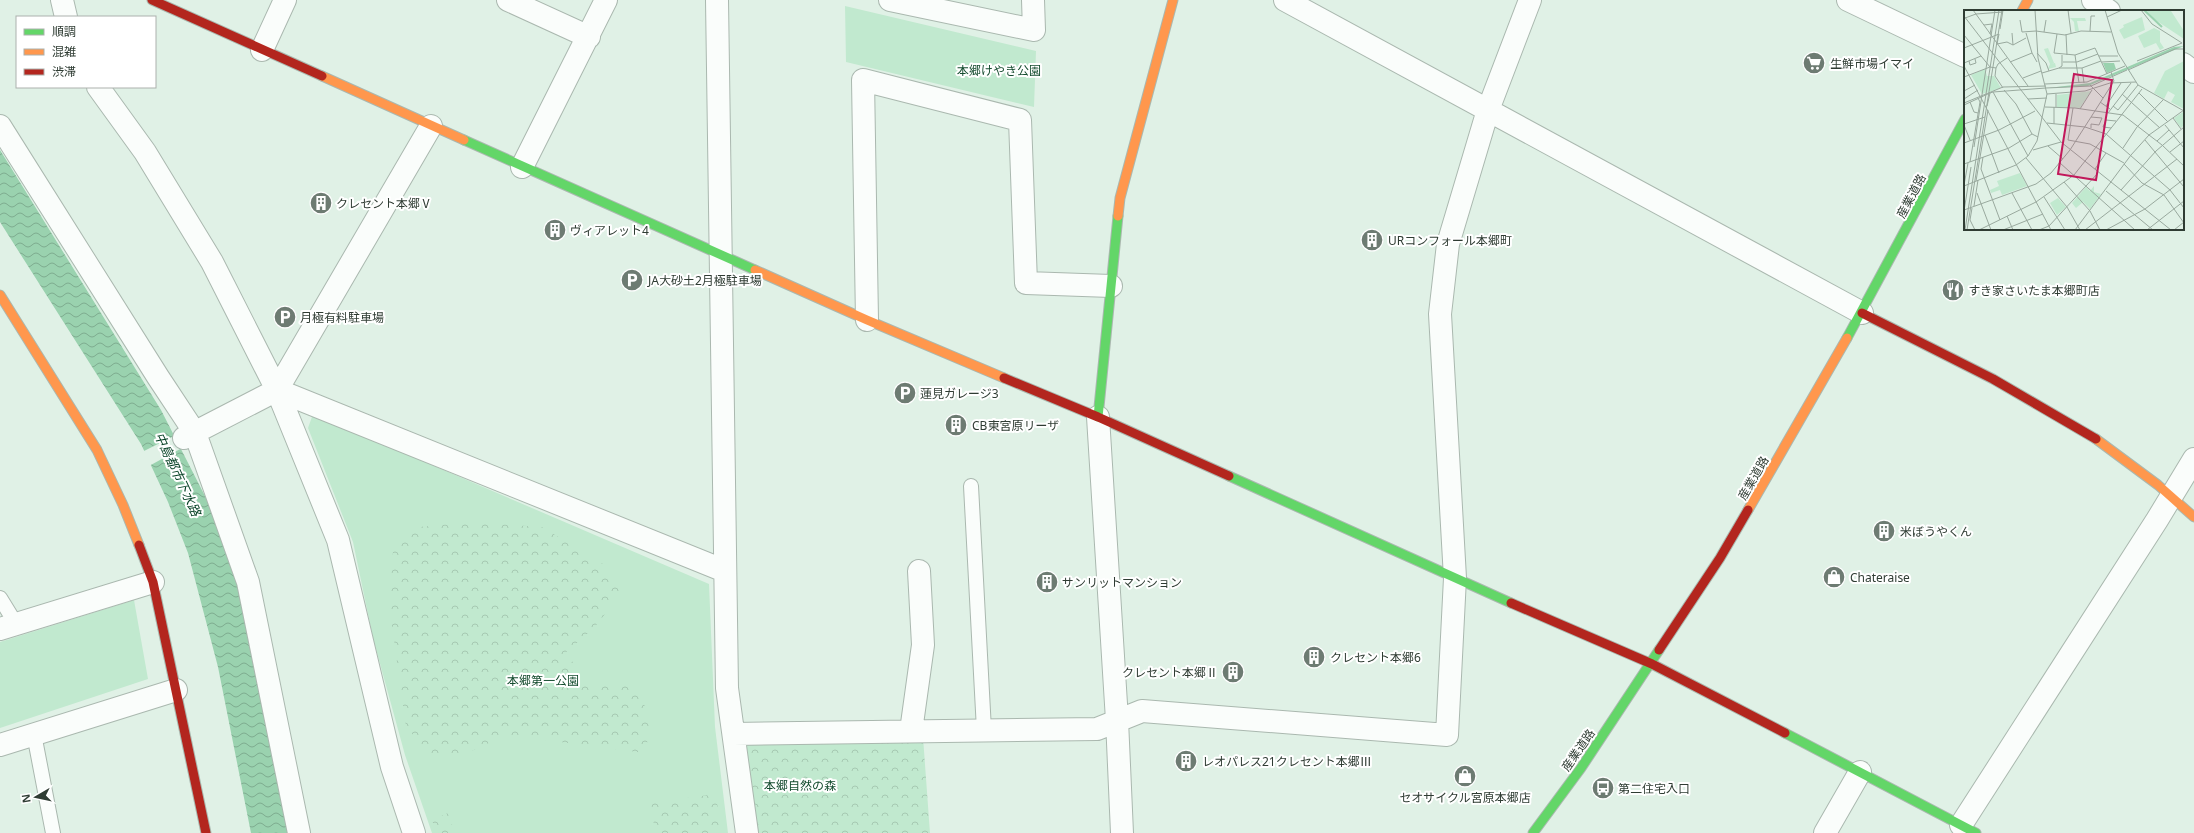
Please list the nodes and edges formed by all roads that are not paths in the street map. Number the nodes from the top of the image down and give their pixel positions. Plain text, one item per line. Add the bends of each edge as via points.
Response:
1 (62, 0) edge
2 (152, 0) edge
3 (285, 0) edge
4 (508, 0) edge
5 (606, 0) edge
6 (717, 0) edge
7 (890, 0) edge
8 (1033, 0) edge
9 (1173, 0) edge
10 (1286, 0) edge
11 (1530, 0) edge
12 (1848, 0) edge
13 (2028, 0) edge
14 (2093, 0) edge
15 (2023, 10) edge
16 (2108, 10) edge
17 (66, 16) edge
18 (589, 37) junction
19 (262, 50) junction
20 (1964, 56) edge
21 (2184, 65) edge
22 (2194, 72) edge
23 (99, 88) edge
24 (1488, 110) junction
25 (1964, 121) edge
26 (0, 126) edge
27 (431, 126) junction
28 (522, 167) junction
29 (721, 254) junction
30 (1111, 286) junction
31 (0, 295) edge
32 (1862, 314) junction
33 (867, 320) junction
34 (277, 390) junction
35 (1098, 417) junction
36 (190, 436) junction
37 (2194, 459) edge
38 (971, 486) dead end
39 (2171, 494) junction
40 (2194, 517) edge
41 (725, 571) junction
42 (919, 571) dead end
43 (1455, 578) junction
44 (153, 582) junction
45 (0, 598) edge
46 (8, 626) edge
47 (1652, 664) junction
48 (176, 690) junction
49 (1117, 720) junction
50 (984, 730) junction
51 (911, 731) junction
52 (34, 734) junction
53 (734, 734) junction
54 (0, 745) edge
55 (1860, 772) junction
56 (1968, 829) edge
57 (53, 833) edge
58 (206, 833) edge
59 (299, 833) edge
60 (414, 833) edge
61 (747, 833) edge
62 (1122, 833) edge
63 (1533, 833) edge
64 (1825, 833) edge

1 - 17 street
2 - 19 street
3 - 19 street
4 - 18 street
5 - 18 street
6 - 29 street
7 - 8 street via 1034,30
9 - 30 street via 1120,198
10 - 24 street
11 - 24 street
12 - 20 street
13 - 15 street
14 - 16 street
18 - 28 street
19 - 27 street
21 - 22 street
23 - 34 street via 145,152 212,262
24 - 32 street
24 - 43 street via 1448,244 1440,314
25 - 32 street, 産業道路
26 - 36 street via 158,378
27 - 28 street
27 - 34 street
28 - 29 street
29 - 33 street
29 - 41 street
30 - 33 street via 1026,283 1020,120 863,80
30 - 35 street
31 - 44 street via 97,450 120,499
32 - 39 street via 2085,431
32 - 47 street, 産業道路 via 1720,558
33 - 35 street
34 - 36 street
34 - 41 street
34 - 60 street via 338,540 392,767
35 - 43 street
35 - 49 street
36 - 59 street via 248,582
37 - 39 street
38 - 50 lane
39 - 40 street
39 - 56 street
41 - 53 street via 727,688
42 - 51 street via 923,645
43 - 47 street
43 - 49 street via 1447,735 1142,711
44 - 46 street
44 - 48 street
45 - 46 lane
47 - 55 street
47 - 63 street, 産業道路
48 - 52 street
48 - 58 street
49 - 50 street via 1096,729
49 - 62 street
50 - 51 street
51 - 53 street
52 - 54 street
52 - 57 lane
53 - 61 street
55 - 56 street
55 - 64 street

